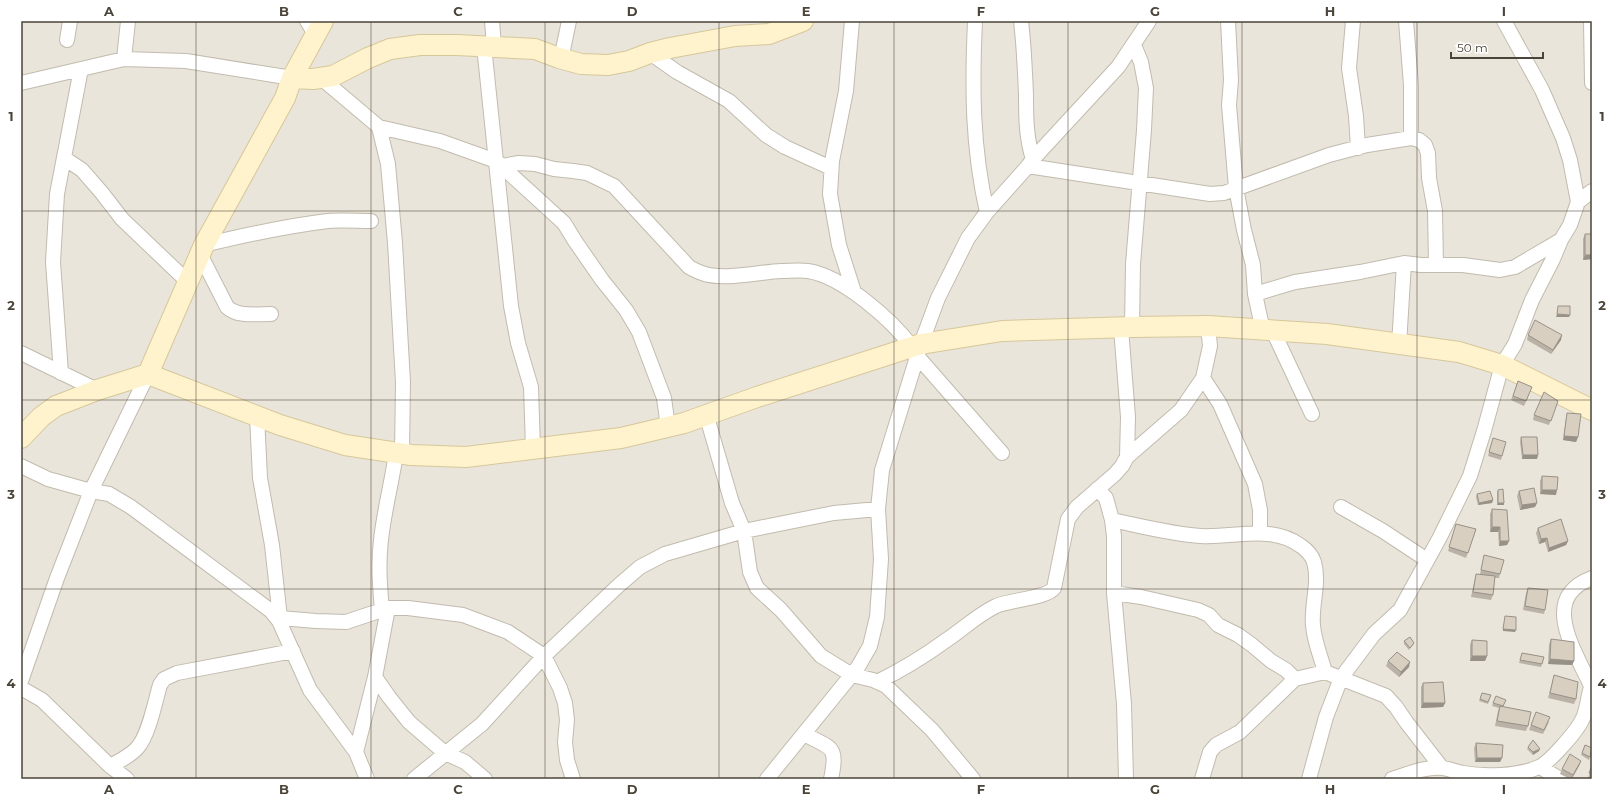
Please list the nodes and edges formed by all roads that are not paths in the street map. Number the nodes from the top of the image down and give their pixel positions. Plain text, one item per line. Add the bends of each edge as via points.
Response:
1 (70, 21) edge
2 (128, 21) edge
3 (492, 21) edge
4 (569, 21) edge
5 (803, 21) edge
6 (852, 21) edge
7 (975, 21) edge
8 (1021, 21) edge
9 (1149, 21) edge
10 (1228, 21) edge
11 (1353, 21) edge
12 (1406, 21) edge
13 (1504, 21) edge
14 (1591, 21) edge
15 (315, 26) edge
16 (67, 40) dead end
17 (1134, 45) junction
18 (489, 46) junction
19 (650, 53) junction
20 (124, 59) junction
21 (561, 59) junction
22 (81, 69) junction
23 (292, 78) junction
24 (321, 78) junction
25 (21, 83) edge
26 (1592, 83) edge
27 (379, 127) junction
28 (1411, 138) junction
29 (1358, 148) junction
30 (64, 158) junction
31 (1030, 162) junction
32 (499, 163) junction
33 (831, 168) junction
34 (1139, 184) junction
35 (1236, 188) junction
36 (1592, 191) edge
37 (1578, 202) junction
38 (987, 212) junction
39 (371, 221) dead end
40 (1561, 240) junction
41 (202, 249) junction
42 (1404, 263) junction
43 (1436, 264) junction
44 (187, 281) junction
45 (854, 292) junction
46 (1255, 294) junction
47 (271, 314) dead end
48 (1208, 326) junction
49 (1127, 328) junction
50 (1268, 330) junction
51 (1399, 345) junction
52 (917, 349) junction
53 (21, 353) edge
54 (1502, 365) junction
55 (61, 373) junction
56 (148, 374) junction
57 (1203, 378) junction
58 (97, 390) junction
59 (1592, 410) edge
60 (706, 414) junction
61 (1312, 414) dead end
62 (257, 416) junction
63 (41, 417) junction
64 (21, 421) edge
65 (668, 427) junction
66 (21, 438) edge
67 (533, 448) junction
68 (399, 453) junction
69 (1002, 453) dead end
70 (1127, 457) junction
71 (21, 466) edge
72 (1097, 489) junction
73 (91, 491) junction
74 (1341, 507) dead end
75 (878, 509) junction
76 (1112, 520) junction
77 (744, 531) junction
78 (1260, 533) junction
79 (1427, 560) junction
80 (1592, 578) edge
81 (1114, 593) junction
82 (385, 609) junction
83 (279, 619) junction
84 (294, 651) junction
85 (544, 656) junction
86 (1325, 672) junction
87 (852, 675) junction
88 (375, 677) junction
89 (1341, 678) junction
90 (1294, 679) junction
91 (21, 681) edge
92 (878, 682) junction
93 (1592, 686) edge
94 (21, 688) edge
95 (804, 734) junction
96 (356, 752) junction
97 (445, 753) junction
98 (110, 766) junction
99 (1540, 767) junction
100 (1442, 768) junction
101 (127, 779) edge
102 (367, 779) edge
103 (414, 779) edge
104 (485, 779) edge
105 (573, 779) edge
106 (766, 779) edge
107 (831, 779) edge
108 (973, 779) edge
109 (1126, 779) edge
110 (1202, 779) edge
111 (1309, 779) edge
112 (1392, 779) edge
113 (1560, 779) edge

1 - 16 street
2 - 20 street
3 - 18 street
4 - 21 street
5 - 19 street via 769,34 735,36
6 - 33 street via 846,91
7 - 38 street via 973,113 979,179
8 - 31 street
9 - 17 street
10 - 35 street via 1231,80 1229,105
11 - 29 street via 1349,68
12 - 28 street via 1411,85
13 - 37 street via 1542,90 1563,138
14 - 26 street
15 - 23 street
17 - 31 street via 1118,67
17 - 34 street via 1142,62 1146,88
18 - 21 street via 535,49
18 - 24 street via 420,45 390,49 333,76
18 - 32 street
19 - 21 street via 629,62 608,65 581,64
19 - 33 street via 677,72 729,101 766,135 785,147
20 - 22 street
20 - 23 street via 186,61
22 - 25 street
22 - 30 street
23 - 24 street
23 - 41 street via 285,98
24 - 27 street
27 - 32 street via 440,141
27 - 68 street via 388,164 395,243 403,382
28 - 29 street
28 - 43 street via 1425,145 1428,153
29 - 35 street via 1328,155
30 - 44 street via 82,170 122,219
30 - 55 street via 57,194 53,262
31 - 34 street
31 - 38 street
32 - 45 street via 535,164 587,173 614,186 689,267 703,274 749,275 808,271
32 - 65 street via 564,223 602,280 626,310 640,332 664,398
32 - 67 street via 511,306 518,343 531,387
33 - 45 street via 830,194 839,246
34 - 35 street via 1210,194 1224,193
34 - 49 street
35 - 46 street via 1253,265
36 - 37 street
37 - 40 street via 1570,225
38 - 52 street via 968,238 938,298
39 - 41 street via 330,221 275,229
40 - 43 street via 1515,267 1500,270
40 - 54 street via 1532,300 1515,344
41 - 44 street
41 - 47 street via 230,311
42 - 43 street
42 - 46 street via 1294,282
42 - 51 street
44 - 56 street
45 - 52 street
46 - 50 street
48 - 49 street
48 - 50 street
48 - 57 street via 1210,346
49 - 52 street via 1002,331
49 - 70 street
50 - 51 street via 1327,334
50 - 61 street
51 - 54 street via 1459,352
52 - 60 street
52 - 69 street
52 - 75 street via 882,470
53 - 55 street
54 - 59 street
54 - 79 street via 1470,476
55 - 58 street
56 - 58 street
56 - 62 street
56 - 73 street
57 - 70 street via 1181,410
57 - 78 street via 1220,404 1255,484 1260,510
58 - 63 street via 56,406
60 - 65 street
60 - 77 street via 732,503
62 - 68 street via 345,445
62 - 83 street via 260,478 272,545
63 - 64 street
63 - 66 street
65 - 67 street via 621,438
67 - 68 street via 466,457
68 - 82 street via 381,540 379,570
70 - 72 street via 1115,474
71 - 73 street via 48,479
72 - 76 street via 1106,498
72 - 92 street via 1068,519 1051,593 996,606 901,670
73 - 83 street via 109,494 131,507
73 - 91 street
74 - 79 street
75 - 77 street via 834,513
75 - 87 street via 881,559 877,617 870,646
76 - 78 street via 1202,536
76 - 81 street
77 - 85 street via 665,554 640,567
77 - 87 street via 750,572 757,588 781,610 821,656
78 - 86 street via 1282,535 1296,542 1307,550 1314,561 1316,578 1313,626
79 - 89 street via 1400,610 1374,634
80 - 93 street via 1576,586 1564,602 1563,612 1564,625
81 - 90 street via 1198,610 1209,615 1218,625 1247,642 1286,670
81 - 109 street via 1124,704
82 - 83 street via 346,622
82 - 85 street via 414,608 463,615 508,632
82 - 88 street
83 - 84 street
84 - 96 street via 310,690
84 - 98 street via 177,673 164,679 139,746
85 - 97 street via 482,724
85 - 105 street via 565,703 568,720 565,742
86 - 89 street
86 - 90 street
87 - 92 street
87 - 95 street
88 - 96 street
88 - 97 street via 409,722
89 - 100 street via 1386,696
89 - 111 street via 1326,717
90 - 110 street via 1240,732 1216,745 1210,752
92 - 108 street via 886,686 932,730
93 - 99 street via 1583,719 1576,731
94 - 98 street via 42,700
95 - 106 street
95 - 107 street via 830,748 834,756
96 - 102 street
97 - 103 street
97 - 104 street via 465,762
98 - 101 street
99 - 100 street via 1486,775
99 - 113 street
100 - 112 street via 1420,770

